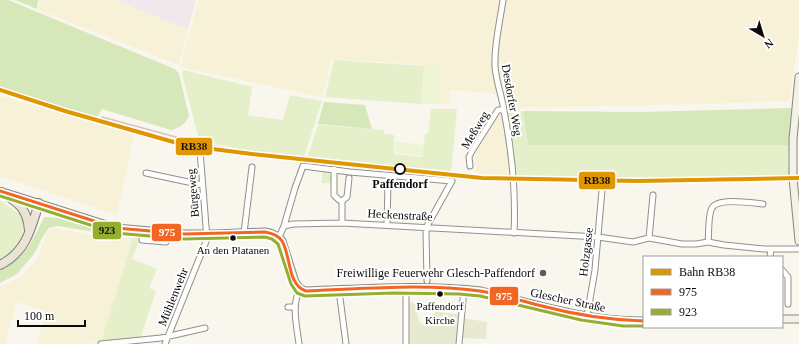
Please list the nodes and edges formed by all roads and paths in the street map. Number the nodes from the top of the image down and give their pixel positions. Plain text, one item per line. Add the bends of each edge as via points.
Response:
1 (503, 0) edge
2 (799, 77) edge
3 (504, 110) junction
4 (200, 151) dead end
5 (470, 166) dead end
6 (252, 167) dead end
7 (334, 169) junction
8 (146, 174) dead end
9 (349, 178) dead end
10 (388, 183) dead end
11 (202, 185) junction
12 (602, 190) dead end
13 (1, 192) edge
14 (653, 195) dead end
15 (342, 201) junction
16 (39, 203) junction
17 (763, 204) dead end
18 (342, 223) junction
19 (387, 224) junction
20 (284, 226) junction
21 (427, 226) junction
22 (30, 231) junction
23 (168, 233) junction
24 (244, 233) junction
25 (514, 233) junction
26 (207, 234) junction
27 (279, 237) junction
28 (598, 237) junction
29 (650, 238) junction
30 (142, 240) dead end
31 (708, 242) junction
32 (799, 242) edge
33 (771, 249) junction
34 (799, 249) edge
35 (770, 256) edge
36 (0, 265) edge
37 (783, 271) edge
38 (427, 282) dead end
39 (406, 287) junction
40 (464, 289) junction
41 (300, 290) junction
42 (339, 290) junction
43 (788, 304) dead end
44 (288, 307) dead end
45 (295, 307) junction
46 (587, 316) junction
47 (783, 319) edge
48 (799, 319) edge
49 (643, 321) edge
50 (205, 328) dead end
51 (169, 336) junction
52 (101, 344) edge
53 (165, 344) edge
54 (299, 344) edge
55 (346, 344) edge
56 (406, 344) edge
57 (459, 344) edge

1 - 3 street, Desdorfer Weg via 495,55
2 - 32 street via 793,139 793,178
3 - 5 street, Meßweg via 498,110 472,151 469,157
3 - 25 street, Desdorfer Weg via 514,179
4 - 11 street, Bürgeweg
6 - 24 street
7 - 15 street via 334,195
7 - 20 street via 303,166
7 - 21 street via 452,181
8 - 11 street
9 - 15 street via 348,197
10 - 19 street
11 - 26 street, Bürgeweg
12 - 28 street, Holzgasse
13 - 16 street
13 - 22 main road via 24,210
14 - 29 street
15 - 18 street
16 - 22 main road
16 - 23 street via 116,228
17 - 31 street via 717,203 710,213
18 - 19 street, Heckenstraße
18 - 20 street, Heckenstraße
19 - 21 street, Heckenstraße
20 - 27 street
21 - 25 street, Heckenstraße
21 - 38 street
22 - 36 main road via 18,252
23 - 26 street
23 - 30 street via 166,242
24 - 26 street
24 - 27 street via 265,232
25 - 28 street, Heckenstraße
26 - 51 street, Mühlenwehr
27 - 41 street
28 - 29 street, Heckenstraße via 633,242
28 - 46 street, Holzgasse
29 - 31 street, Heckenstraße via 682,244
31 - 33 street, Heckenstraße
33 - 34 street, Heckenstraße
33 - 35 street
37 - 43 street via 788,277
39 - 40 street, Glescher Straße
39 - 42 street, Glescher Straße
39 - 56 street
40 - 46 street, Glescher Straße
40 - 57 street
41 - 42 street, Glescher Straße
41 - 45 street via 296,296
42 - 55 street
44 - 45 street
45 - 54 street
46 - 49 street, Glescher Straße via 615,321
47 - 48 street
50 - 51 street
51 - 52 street
51 - 53 street, Mühlenwehr

